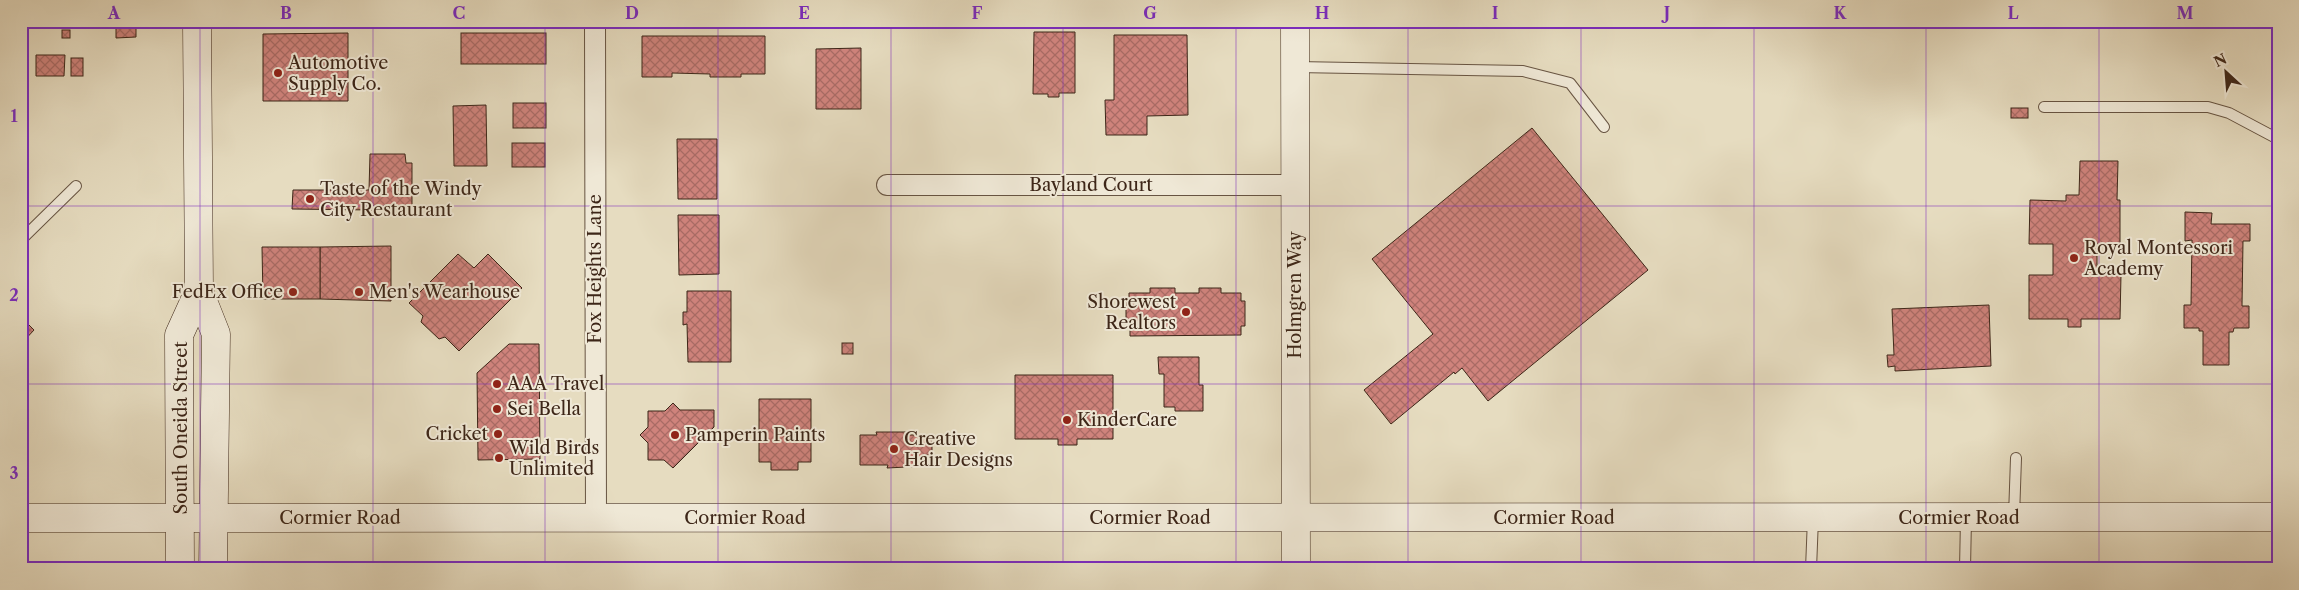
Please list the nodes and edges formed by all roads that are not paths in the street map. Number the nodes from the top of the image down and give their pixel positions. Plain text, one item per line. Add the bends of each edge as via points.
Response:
1 (198, 21) edge
2 (595, 21) edge
3 (1295, 21) edge
4 (1295, 67) junction
5 (2044, 106) dead end
6 (1604, 128) dead end
7 (2278, 139) edge
8 (886, 185) dead end
9 (1295, 185) junction
10 (76, 186) dead end
11 (21, 236) edge
12 (199, 291) junction
13 (2016, 458) dead end
14 (21, 518) edge
15 (181, 518) junction
16 (214, 518) junction
17 (596, 518) junction
18 (1296, 518) junction
19 (1813, 518) junction
20 (1966, 518) junction
21 (2014, 518) junction
22 (2278, 518) edge
23 (180, 569) edge
24 (213, 569) edge
25 (1296, 569) edge
26 (1810, 569) edge
27 (1965, 569) edge

1 - 12 street, South Oneida Street
2 - 17 street, Fox Heights Lane
3 - 4 street, Holmgren Way
4 - 6 lane via 1523,71 1570,83
4 - 9 street, Holmgren Way
5 - 7 lane via 2208,107 2229,113
8 - 9 street, Bayland Court
9 - 18 street, Holmgren Way
10 - 11 lane via 25,236
12 - 15 street, South Oneida Street via 179,335
12 - 16 street, South Oneida Street via 216,334
13 - 21 lane
14 - 15 street, Cormier Road
15 - 16 street, Cormier Road
15 - 23 street, South Oneida Street
16 - 17 street, Cormier Road
16 - 24 street, South Oneida Street
17 - 18 street, Cormier Road
18 - 19 street, Cormier Road
18 - 25 street, Holmgren Way
19 - 20 street, Cormier Road
19 - 26 lane
20 - 21 street, Cormier Road
20 - 27 lane
21 - 22 street, Cormier Road

